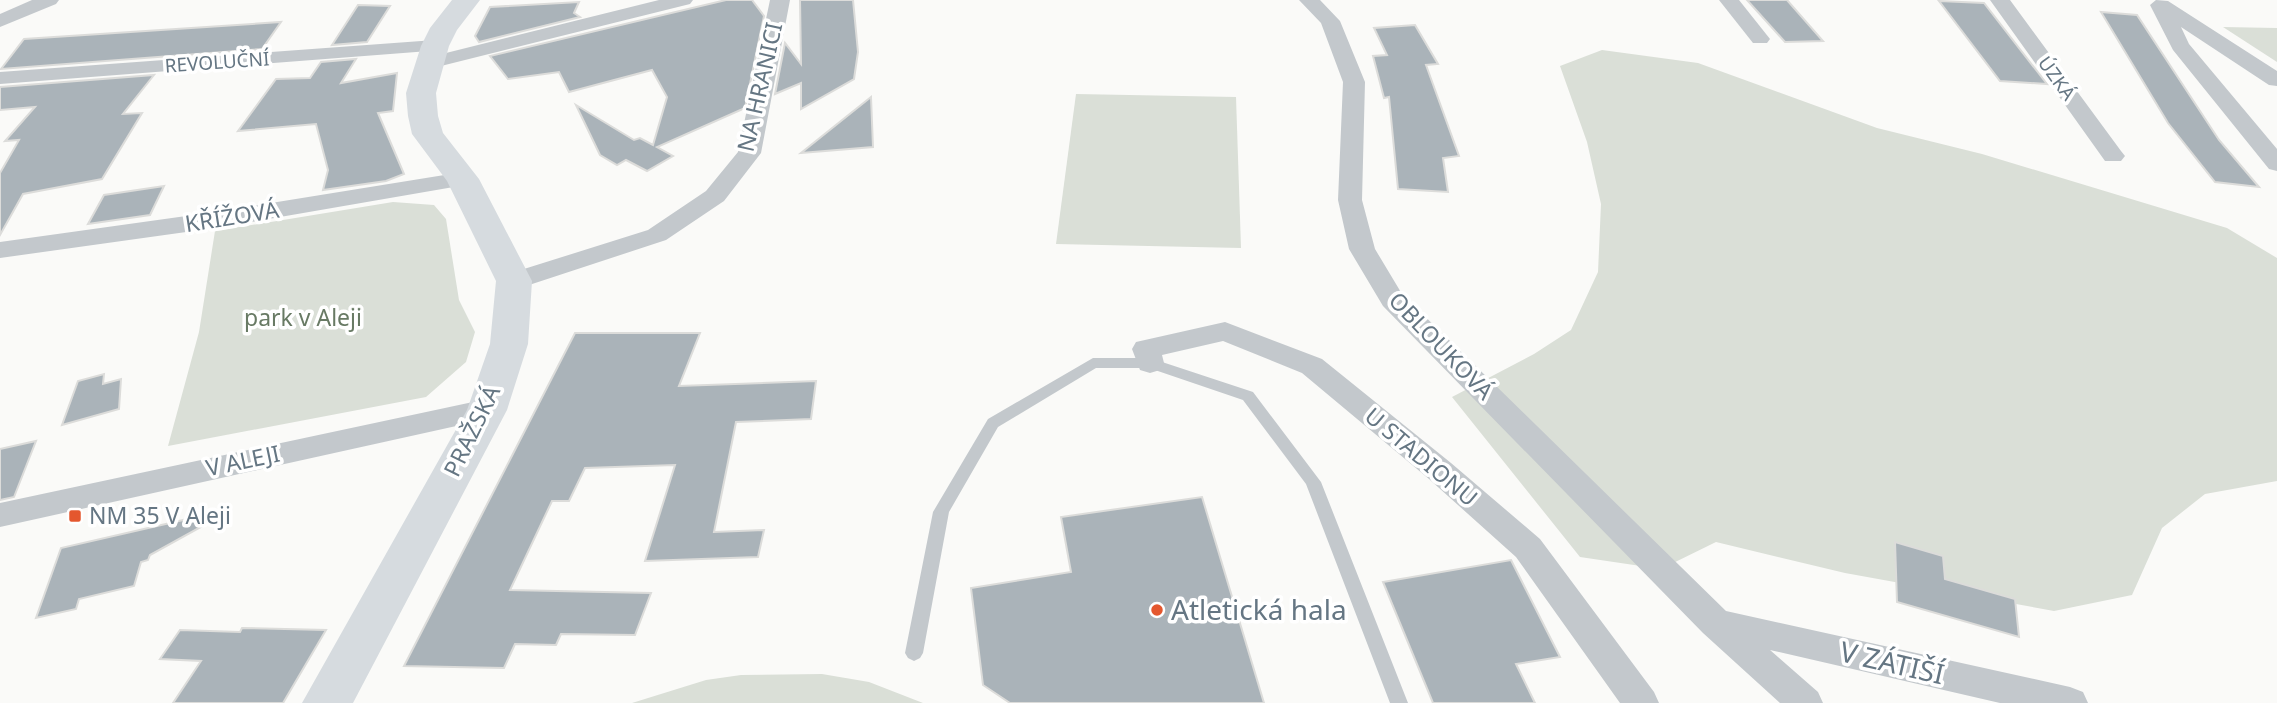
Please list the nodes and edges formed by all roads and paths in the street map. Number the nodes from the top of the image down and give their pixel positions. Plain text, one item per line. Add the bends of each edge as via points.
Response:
1 (49, 0) edge
2 (466, 0) edge
3 (684, 0) edge
4 (780, 0) edge
5 (1309, 0) edge
6 (1729, 0) edge
7 (2000, 0) edge
8 (2156, 2) edge
9 (0, 21) edge
10 (1760, 39) dead end
11 (432, 54) junction
12 (0, 78) edge
13 (2277, 80) edge
14 (2113, 156) dead end
15 (2277, 163) edge
16 (463, 179) junction
17 (0, 250) edge
18 (514, 281) junction
19 (1150, 363) junction
20 (487, 410) junction
21 (0, 515) edge
22 (1715, 623) junction
23 (914, 653) dead end
24 (327, 703) edge
25 (1399, 703) edge
26 (1640, 703) edge
27 (1805, 703) edge
28 (2070, 703) edge

1 - 9 street
2 - 11 main road via 444,28
3 - 11 street, REVOLUČNÍ
4 - 18 street, NA HRANICI via 749,153 715,196 657,235
5 - 22 street, OBLOUKOVÁ via 1330,20 1354,82 1350,200 1362,249 1392,300
6 - 10 street
7 - 14 street, ÚZKÁ
8 - 13 street
8 - 15 street via 2180,46
11 - 12 street, REVOLUČNÍ
11 - 16 main road via 421,93 428,135
16 - 17 street, KŘÍŽOVÁ
16 - 18 main road
18 - 20 main road, PRAŽSKÁ via 509,344
19 - 23 lane via 1093,363 993,423 941,512
19 - 25 lane via 1248,397 1313,482
19 - 26 street, U STADIONU via 1146,349 1225,331 1312,366 1528,548
20 - 21 street, V ALEJI
20 - 24 main road, PRAŽSKÁ
22 - 27 street, OBLOUKOVÁ
22 - 28 street, V ZÁTIŠÍ

